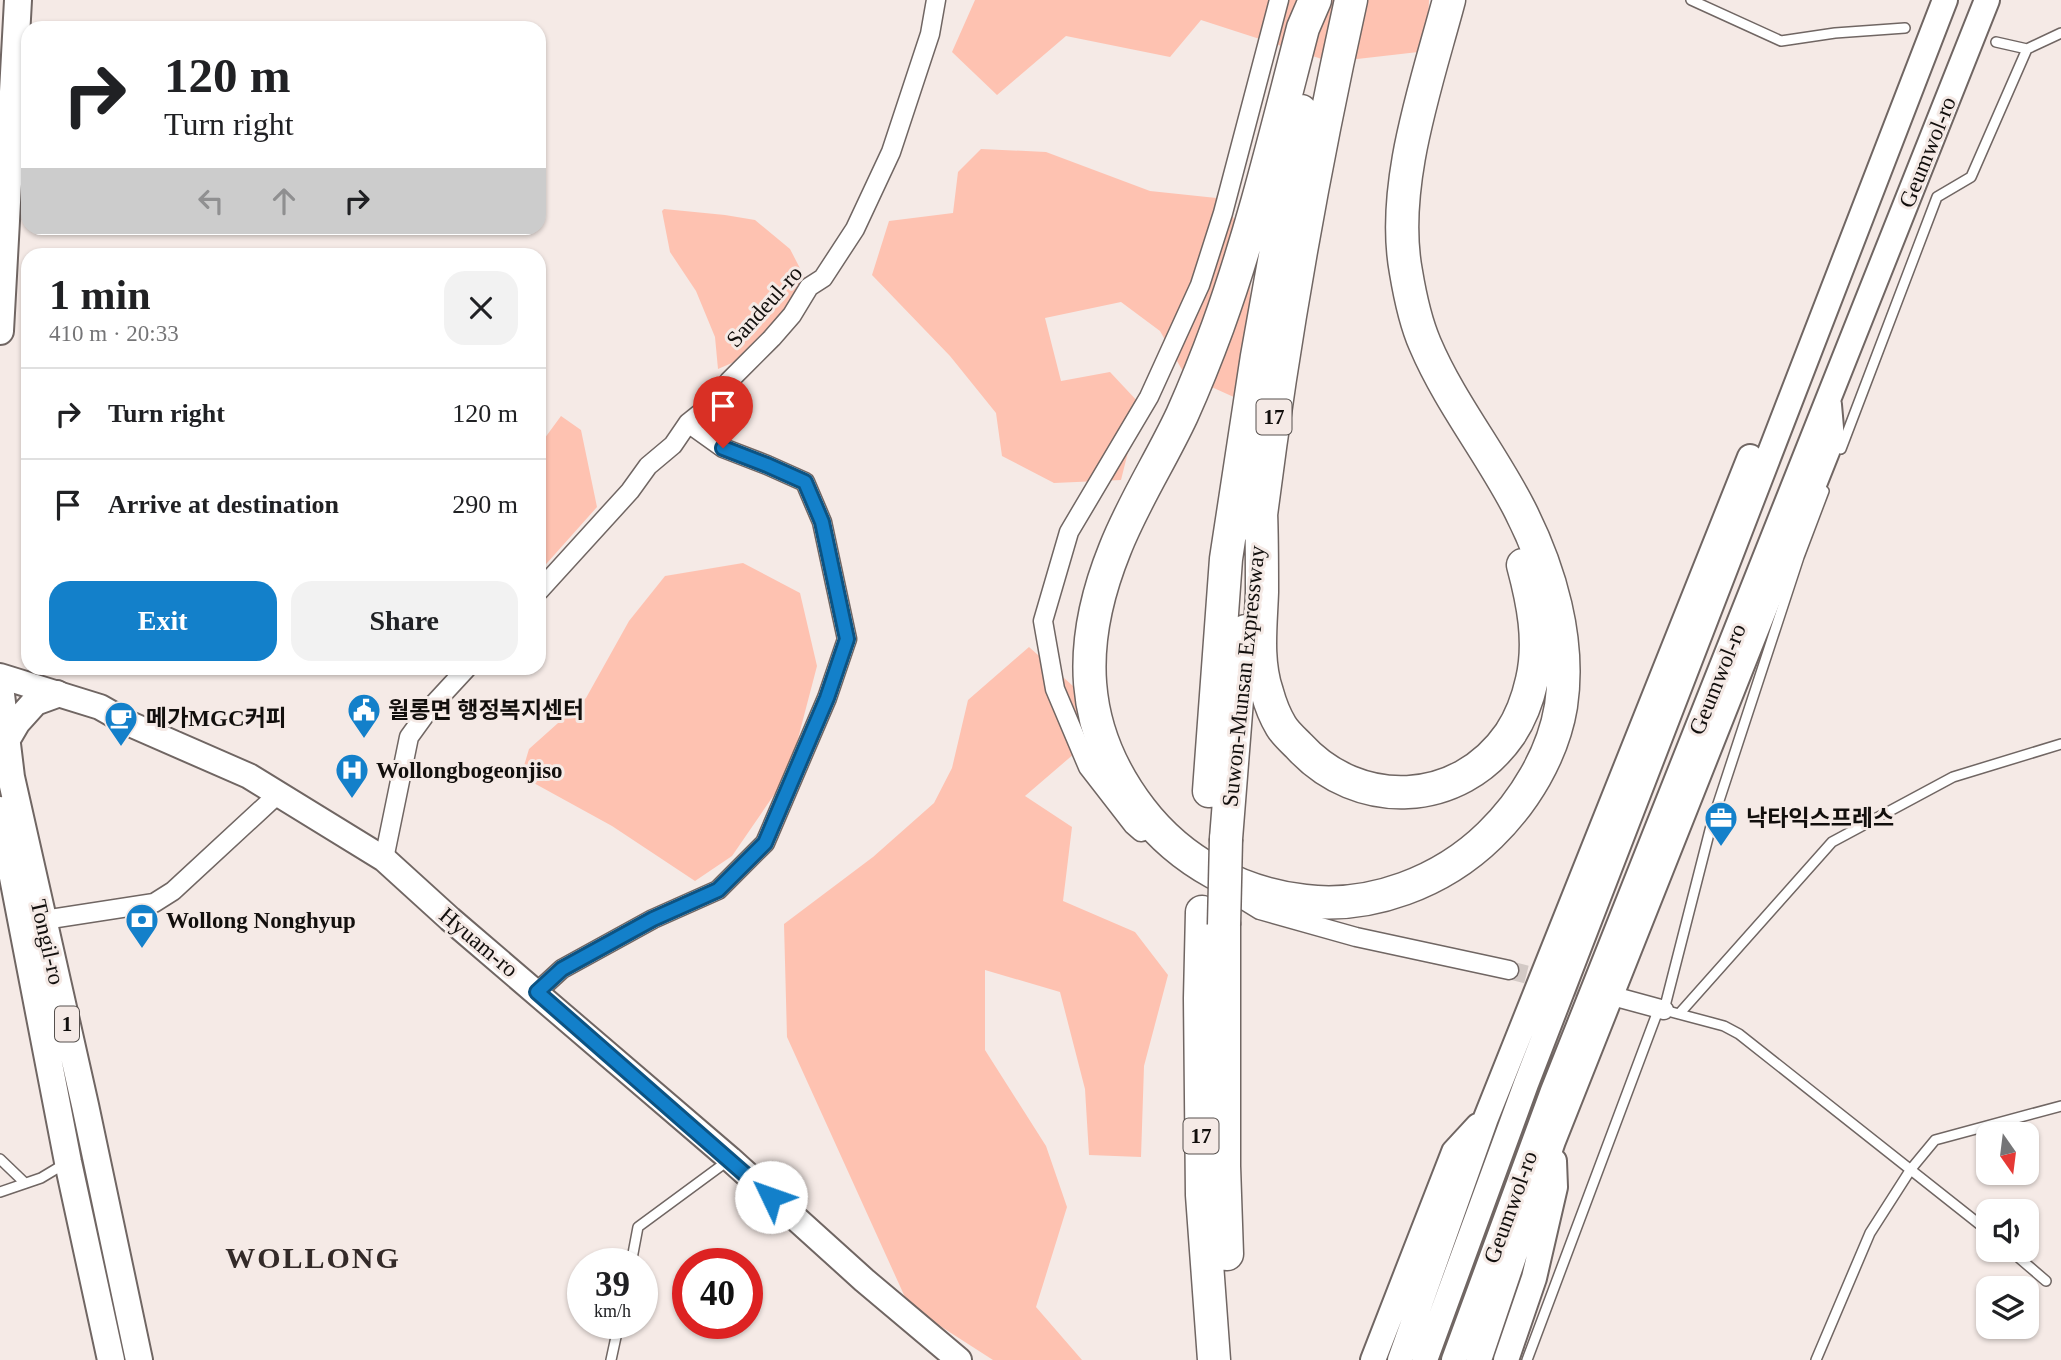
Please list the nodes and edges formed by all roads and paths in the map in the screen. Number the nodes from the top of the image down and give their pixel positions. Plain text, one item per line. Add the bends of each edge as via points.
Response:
1 (18, 0) edge
2 (936, 0) edge
3 (1279, 0) edge
4 (1315, 0) edge
5 (1324, 0) edge
6 (1351, 0) edge
7 (1432, 0) edge
8 (1449, 0) edge
9 (1691, 0) edge
10 (1945, 0) edge
11 (1987, 0) edge
12 (1905, 28) dead end
13 (2061, 33) edge
14 (1996, 42) dead end
15 (2027, 49) junction
16 (0, 331) edge
17 (1795, 386) junction
18 (1828, 400) junction
19 (688, 423) junction
20 (1839, 454) dead end
21 (1829, 480) dead end
22 (1261, 512) junction
23 (546, 583) edge
24 (461, 675) edge
25 (0, 676) edge
26 (0, 686) edge
27 (57, 694) junction
28 (6, 739) junction
29 (2061, 744) edge
30 (278, 794) junction
31 (0, 810) edge
32 (1216, 834) junction
33 (384, 859) junction
34 (1213, 918) junction
35 (44, 920) junction
36 (1509, 970) tunnel mouth
37 (537, 992) junction
38 (1620, 999) tunnel mouth
39 (1667, 1011) junction
40 (2061, 1107) edge
41 (1486, 1118) junction
42 (1553, 1141) junction
43 (0, 1159) edge
44 (730, 1159) junction
45 (68, 1162) junction
46 (1910, 1169) junction
47 (25, 1183) junction
48 (0, 1192) edge
49 (1976, 1221) edge
50 (634, 1248) edge
51 (2024, 1262) edge
52 (2046, 1280) dead end
53 (616, 1339) edge
54 (139, 1359) edge
55 (111, 1360) edge
56 (611, 1360) edge
57 (959, 1360) edge
58 (1214, 1360) edge
59 (1235, 1360) edge
60 (1373, 1360) edge
61 (1399, 1360) edge
62 (1425, 1360) edge
63 (1454, 1360) edge
64 (1479, 1360) edge
65 (1506, 1360) edge
66 (1527, 1360) edge
67 (1816, 1360) edge

1 - 16 main road
2 - 19 street, Sandeul-ro via 930,34 891,152 855,229 822,278 808,287 792,315
3 - 36 street via 1223,213 1199,285 1149,397 1069,532 1043,621 1055,689 1088,767 1133,825 1177,860 1260,910 1356,937
4 - 8 highway via 1303,28 1218,327 1183,412 1116,545 1098,595 1089,666 1100,739 1114,769 1155,827 1216,874 1245,888 1314,902 1388,894 1452,866 1484,841 1528,788 1549,750 1561,708 1560,630 1539,554 1523,515 1422,338 1404,263 1401,224 1406,175
5 - 32 highway, Suwon-Munsan Expressway / 17 via 1259,342 1226,559 1213,720
6 - 22 highway, Suwon-Munsan Expressway / 17 via 1304,230
7 - 22 highway via 1389,170 1384,252 1403,335 1420,373 1502,513 1532,598 1536,638 1532,679 1510,734 1492,754 1448,783 1401,793 1344,780 1308,756 1281,727 1266,690 1260,657
9 - 12 lane via 1782,41
10 - 17 main road, Geumwol-ro
11 - 18 main road, Geumwol-ro
13 - 15 lane
14 - 15 lane
15 - 20 lane via 1971,177 1937,197
17 - 41 main road via 1754,447
17 - 62 main road, Geumwol-ro via 1531,1071
18 - 42 main road via 1832,439
18 - 63 main road, Geumwol-ro via 1553,1091
19 - 23 street, Sandeul-ro
19 - 37 street via 723,448 805,482 822,522 847,639 765,843 718,890 562,969
21 - 39 lane via 1712,822
22 - 32 highway, Suwon-Munsan Expressway / 17
24 - 33 street via 410,737
25 - 27 main road, Hyuam-ro
26 - 28 main road, Tongil-ro / 1
27 - 28 main road via 34,702
27 - 30 main road, Hyuam-ro via 100,707
28 - 35 main road, Tongil-ro / 1
29 - 39 lane via 1953,777 1832,842
30 - 33 main road, Hyuam-ro
30 - 35 street via 173,891 154,903
31 - 45 main road, Tongil-ro / 1
32 - 34 highway, Suwon-Munsan Expressway / 17, bridge
33 - 37 main road, Hyuam-ro
34 - 58 highway, Suwon-Munsan Expressway / 17 via 1200,998 1202,1195
34 - 59 highway, Suwon-Munsan Expressway / 17
35 - 54 main road, Tongil-ro / 1
37 - 44 main road, Hyuam-ro
38 - 39 street
39 - 46 lane via 1740,1034
39 - 66 lane
40 - 46 lane via 1935,1140
41 - 60 main road via 1454,1152
41 - 61 main road
42 - 64 main road
42 - 65 main road via 1555,1187 1534,1278
43 - 47 lane
44 - 50 lane via 638,1227
44 - 57 main road, Hyuam-ro
45 - 47 lane
45 - 55 main road, Tongil-ro / 1
46 - 49 lane
46 - 67 lane via 1870,1233
47 - 48 lane
51 - 52 lane
53 - 56 lane

